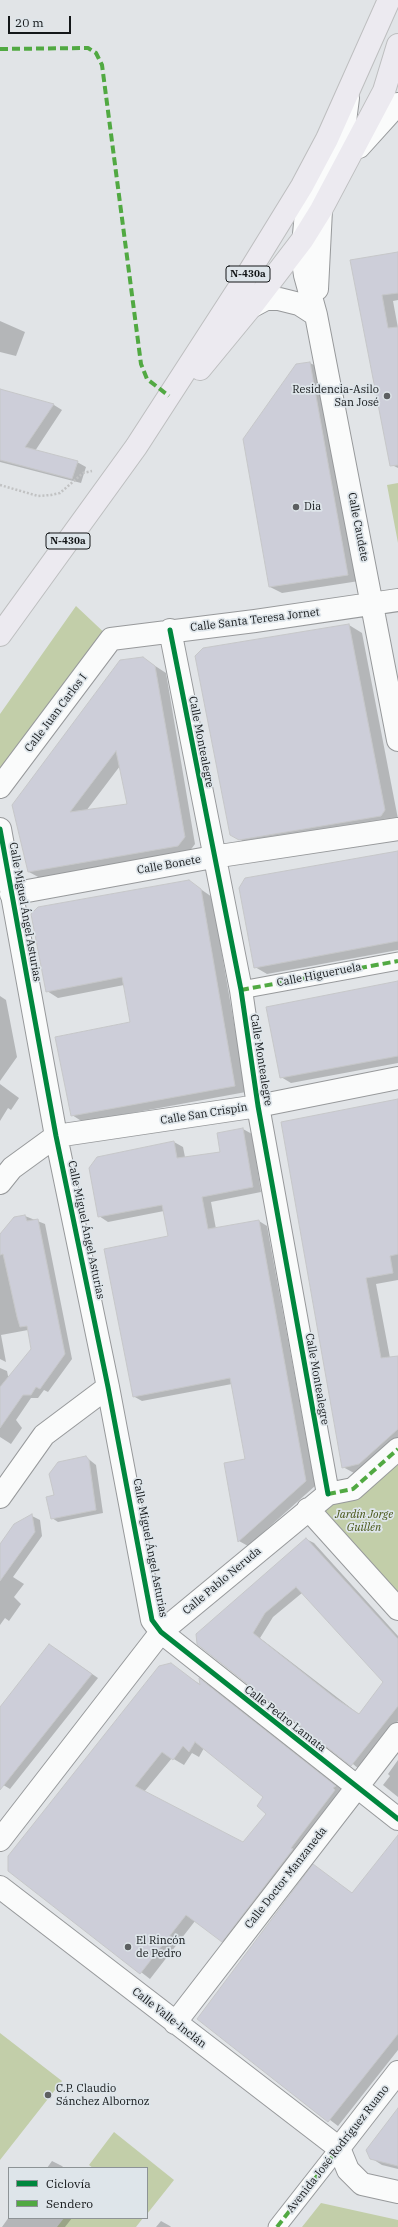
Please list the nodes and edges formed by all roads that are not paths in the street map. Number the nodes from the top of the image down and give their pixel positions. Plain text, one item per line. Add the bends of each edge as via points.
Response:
1 (389, 0) edge
2 (398, 45) edge
3 (349, 94) junction
4 (398, 104) edge
5 (351, 155) junction
6 (321, 210) junction
7 (303, 239) junction
8 (251, 307) junction
9 (316, 314) junction
10 (136, 447) junction
11 (398, 600) edge
12 (373, 604) junction
13 (170, 630) junction
14 (0, 636) edge
15 (111, 639) joint
16 (398, 740) edge
17 (0, 787) edge
18 (0, 829) edge
19 (398, 829) edge
20 (213, 858) junction
21 (11, 894) junction
22 (398, 961) edge
23 (241, 990) junction
24 (398, 1078) edge
25 (258, 1106) junction
26 (56, 1136) junction
27 (0, 1183) edge
28 (108, 1387) junction
29 (398, 1449) edge
30 (328, 1494) junction
31 (0, 1497) edge
32 (308, 1509) junction
33 (398, 1609) edge
34 (161, 1632) junction
35 (398, 1734) edge
36 (356, 1788) junction
37 (398, 1820) edge
38 (0, 1840) edge
39 (0, 1887) edge
40 (175, 2023) junction
41 (398, 2072) edge
42 (339, 2148) junction
43 (398, 2192) edge
44 (277, 2227) edge

1 - 3 main road, N-430a
2 - 5 main road, N-430a via 384,91
3 - 7 street, Calle Caudete via 343,137 306,213
3 - 10 main road, N-430a via 297,193
4 - 5 street
5 - 6 main road, N-430a
6 - 7 main road, N-430a
6 - 9 street, Calle Caudete
7 - 8 main road, N-430a
7 - 9 street, Calle Caudete via 305,275
8 - 9 street via 266,299 279,299 299,304
8 - 10 main road, N-430a
9 - 12 street, Calle Caudete
10 - 14 main road, N-430a
11 - 12 street, Calle Santa Teresa Jornet
12 - 13 street, Calle Santa Teresa Jornet
12 - 16 street, Calle Caudete
13 - 15 street, Calle Santa Teresa Jornet
13 - 20 street, Calle Montealegre
15 - 17 street, Calle Juan Carlos I
18 - 21 street, Calle Miguel Ángel Asturias
19 - 20 street, Calle Bonete
20 - 21 street, Calle Bonete
20 - 23 street, Calle Montealegre
21 - 26 street, Calle Miguel Ángel Asturias
22 - 23 street, Calle Higueruela
23 - 25 street, Calle Montealegre
24 - 25 street, Calle San Crispín
25 - 26 street, Calle San Crispín
25 - 30 street, Calle Montealegre
26 - 27 street via 12,1168
26 - 28 street, Calle Miguel Ángel Asturias
28 - 31 street via 44,1435
28 - 34 street, Calle Miguel Ángel Asturias via 152,1620
29 - 30 street, Calle Pablo Neruda via 353,1489
30 - 32 street, Calle Pablo Neruda
32 - 33 street
32 - 34 street, Calle Pablo Neruda
34 - 36 street, Calle Pedro Lamata
34 - 38 street, Calle Pablo Neruda
35 - 36 street, Calle Doctor Manzaneda
36 - 37 street, Calle Pedro Lamata
36 - 40 street, Calle Doctor Manzaneda
39 - 40 street, Calle Valle-Inclán
40 - 42 street, Calle Valle-Inclán
41 - 42 street, Avenida José Rodríguez Ruano
42 - 43 street via 348,2170 362,2184
42 - 44 street, Avenida José Rodríguez Ruano

